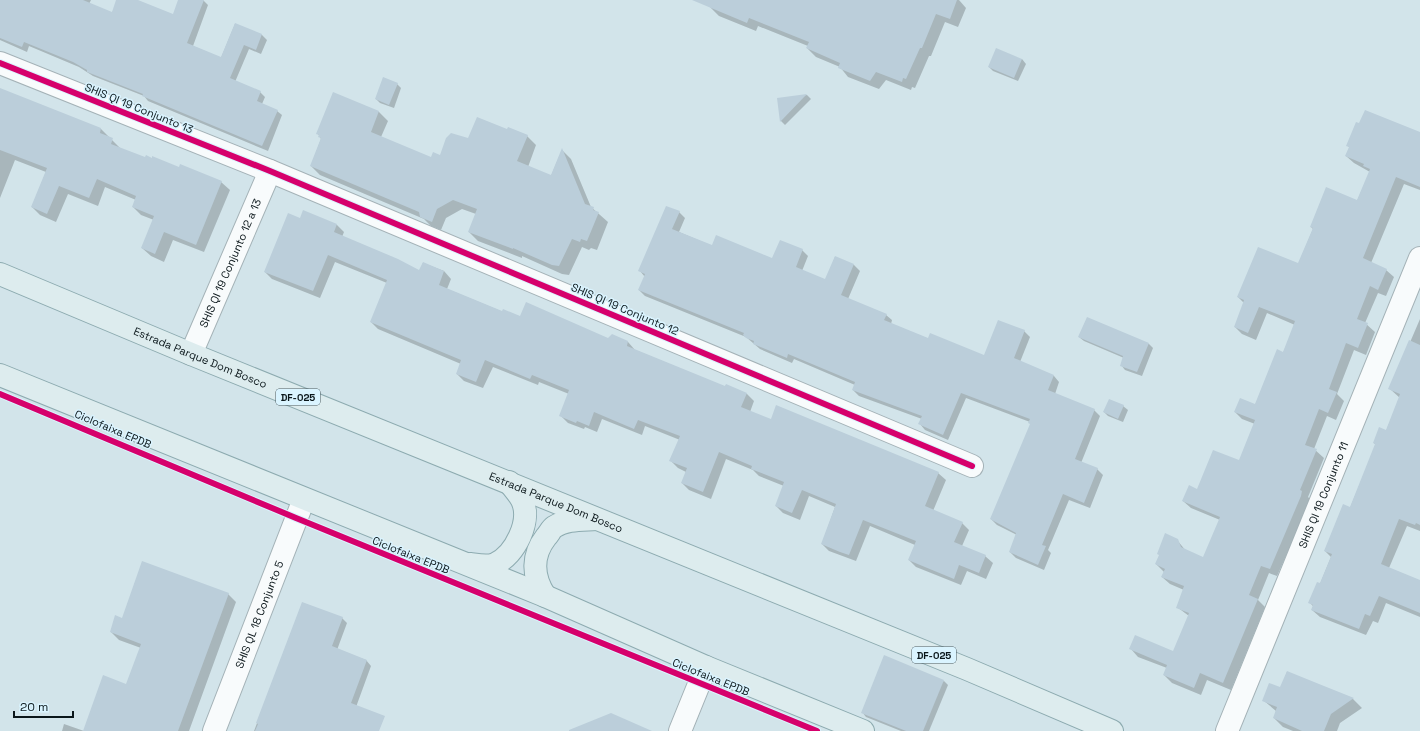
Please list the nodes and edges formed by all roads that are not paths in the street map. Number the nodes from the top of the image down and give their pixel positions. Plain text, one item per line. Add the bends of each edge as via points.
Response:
1 (0, 63) edge
2 (270, 171) junction
3 (1420, 258) edge
4 (0, 274) edge
5 (191, 354) junction
6 (0, 375) edge
7 (972, 466) dead end
8 (509, 482) junction
9 (304, 499) junction
10 (597, 519) junction
11 (463, 563) junction
12 (545, 596) junction
13 (706, 667) junction
14 (214, 731) edge
15 (680, 731) edge
16 (863, 731) edge
17 (1112, 731) edge
18 (1227, 731) edge

1 - 2 street, SHIS QI 19 Conjunto 13
2 - 5 street, SHIS QI 19 Conjunto 12 a 13
2 - 7 street, SHIS QI 19 Conjunto 12
3 - 18 street, SHIS QI 19 Conjunto 11
4 - 5 main road, Estrada Parque Dom Bosco / DF-025
5 - 8 main road, Estrada Parque Dom Bosco / DF-025
6 - 9 main road
8 - 10 main road, Estrada Parque Dom Bosco / DF-025
8 - 11 main road via 522,500 525,518 518,541 506,557 494,565
9 - 11 main road
9 - 14 street, SHIS QL 18 Conjunto 5
10 - 12 main road via 572,520 554,527 540,545 534,568 538,586
10 - 17 main road, Estrada Parque Dom Bosco / DF-025 via 967,669
11 - 12 main road
12 - 13 main road
13 - 15 street
13 - 16 main road

